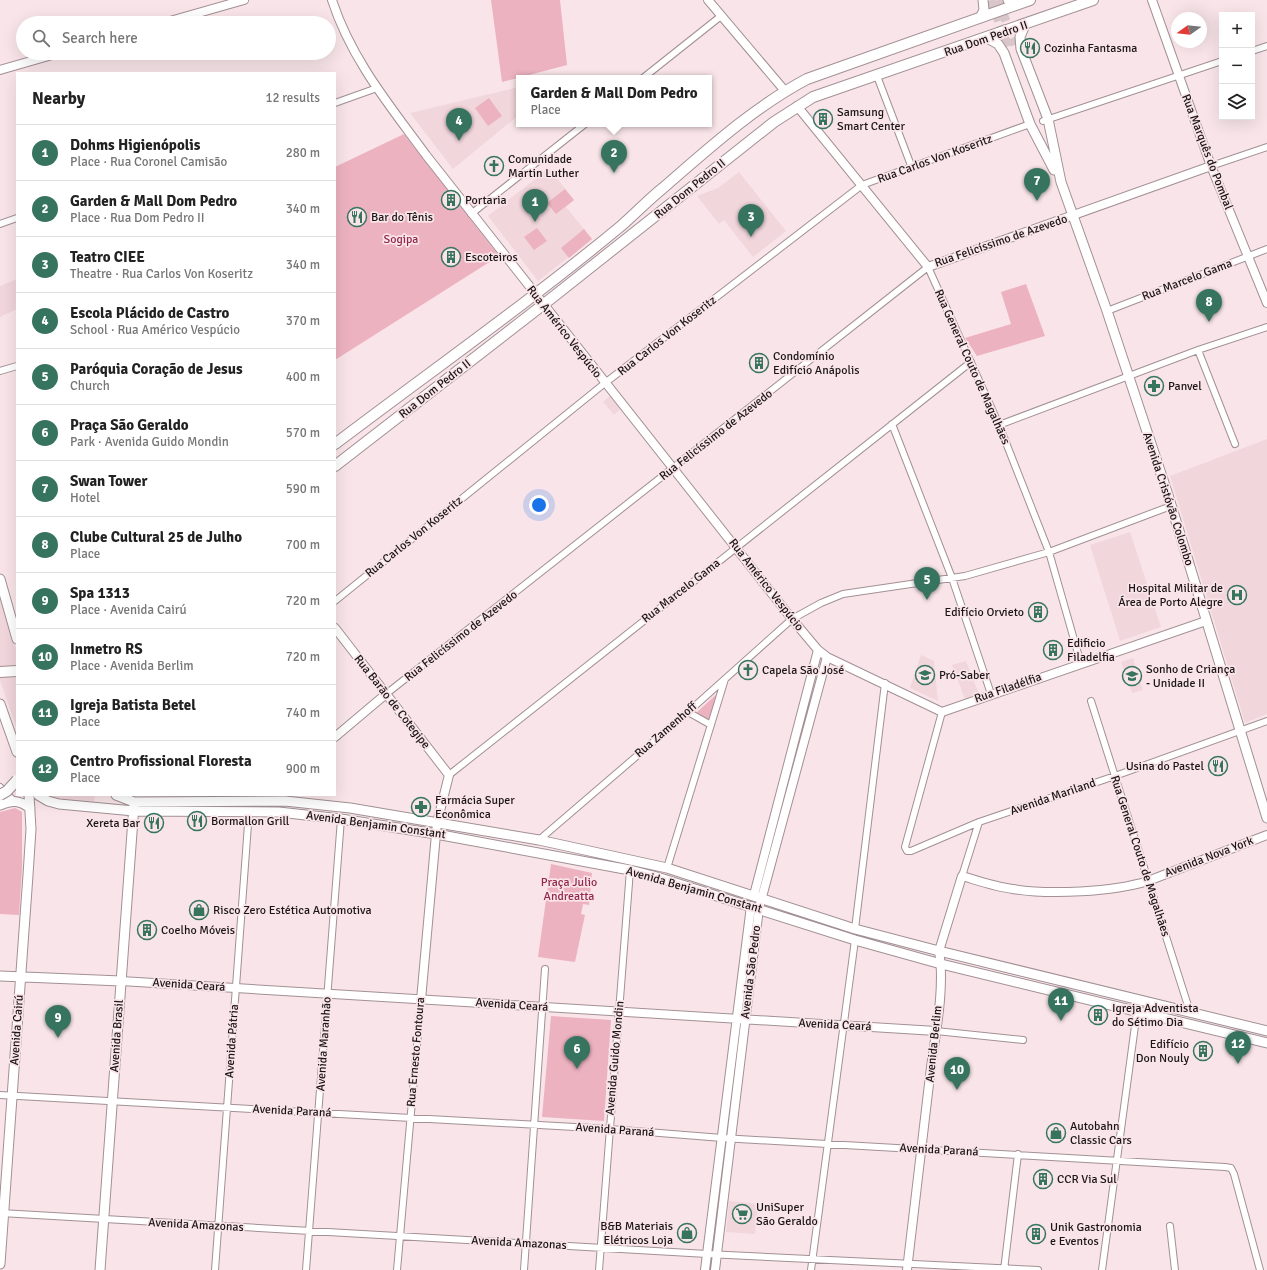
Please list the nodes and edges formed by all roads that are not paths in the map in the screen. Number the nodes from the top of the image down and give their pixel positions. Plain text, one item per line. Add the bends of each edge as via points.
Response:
1 (244, 0) edge
2 (332, 0) edge
3 (709, 0) edge
4 (983, 0) edge
5 (1030, 0) edge
6 (1093, 0) edge
7 (1152, 0) edge
8 (1011, 3) edge
9 (188, 16) edge
10 (721, 16) junction
11 (980, 18) junction
12 (1025, 25) junction
13 (987, 38) junction
14 (1267, 46) edge
15 (1255, 50) edge
16 (35, 60) edge
17 (1219, 62) edge
18 (0, 70) edge
19 (647, 75) edge
20 (877, 76) junction
21 (1179, 76) junction
22 (376, 88) junction
23 (785, 91) junction
24 (336, 103) edge
25 (797, 106) junction
26 (1045, 120) junction
27 (1030, 124) junction
28 (581, 127) edge
29 (1267, 147) edge
30 (1050, 153) junction
31 (1211, 166) junction
32 (912, 168) junction
33 (862, 185) junction
34 (471, 214) junction
35 (1073, 215) junction
36 (16, 218) edge
37 (0, 224) edge
38 (1267, 249) edge
39 (1248, 256) junction
40 (928, 266) junction
41 (535, 294) junction
42 (1267, 303) edge
43 (543, 305) junction
44 (1107, 311) junction
45 (1267, 328) edge
46 (1198, 350) junction
47 (971, 362) junction
48 (16, 366) edge
49 (0, 371) edge
50 (1128, 376) junction
51 (605, 383) junction
52 (892, 424) junction
53 (998, 426) junction
54 (336, 443) edge
55 (1235, 444) dead end
56 (336, 465) edge
57 (673, 469) junction
58 (1171, 506) junction
59 (737, 547) junction
60 (1049, 552) junction
61 (952, 578) junction
62 (0, 579) edge
63 (336, 600) edge
64 (792, 619) junction
65 (1206, 621) junction
66 (336, 629) edge
67 (16, 635) edge
68 (818, 650) junction
69 (827, 657) junction
70 (1081, 664) junction
71 (16, 671) edge
72 (0, 672) edge
73 (726, 678) junction
74 (885, 683) junction
75 (386, 694) junction
76 (991, 694) junction
77 (806, 695) junction
78 (816, 698) junction
79 (1091, 701) dead end
80 (0, 704) edge
81 (688, 712) junction
82 (942, 712) junction
83 (1267, 721) edge
84 (711, 725) junction
85 (798, 727) junction
86 (807, 730) junction
87 (1239, 731) junction
88 (336, 736) edge
89 (16, 749) edge
90 (789, 762) junction
91 (798, 765) junction
92 (450, 775) junction
93 (1115, 776) junction
94 (16, 781) edge
95 (0, 787) edge
96 (0, 794) edge
97 (780, 794) junction
98 (29, 796) edge
99 (40, 796) edge
100 (118, 796) edge
101 (789, 796) junction
102 (286, 798) edge
103 (13, 800) junction
104 (0, 805) edge
105 (134, 807) junction
106 (30, 808) junction
107 (249, 812) junction
108 (286, 812) junction
109 (341, 818) junction
110 (1267, 818) edge
111 (979, 822) junction
112 (437, 823) junction
113 (772, 825) junction
114 (781, 828) junction
115 (436, 834) junction
116 (1267, 835) edge
117 (539, 840) junction
118 (768, 860) junction
119 (667, 868) junction
120 (630, 870) junction
121 (962, 876) junction
122 (1148, 881) junction
123 (758, 896) junction
124 (755, 907) junction
125 (855, 929) junction
126 (854, 940) junction
127 (939, 952) junction
128 (941, 964) junction
129 (544, 969) dead end
130 (0, 976) edge
131 (21, 976) junction
132 (121, 981) junction
133 (236, 988) junction
134 (328, 994) junction
135 (421, 1000) junction
136 (542, 1007) junction
137 (1137, 1011) junction
138 (619, 1012) junction
139 (1190, 1012) junction
140 (741, 1020) junction
141 (843, 1026) junction
142 (936, 1031) junction
143 (1267, 1031) edge
144 (1024, 1040) dead end
145 (1267, 1043) edge
146 (0, 1095) edge
147 (12, 1096) junction
148 (112, 1100) junction
149 (227, 1107) junction
150 (319, 1112) junction
151 (410, 1118) junction
152 (534, 1125) junction
153 (610, 1129) junction
154 (722, 1138) junction
155 (731, 1138) junction
156 (828, 1144) junction
157 (922, 1149) junction
158 (1018, 1154) junction
159 (1117, 1160) junction
160 (2, 1213) edge
161 (104, 1219) junction
162 (218, 1226) junction
163 (1170, 1226) dead end
164 (309, 1231) junction
165 (400, 1236) junction
166 (526, 1243) junction
167 (600, 1248) junction
168 (707, 1254) junction
169 (716, 1254) junction
170 (813, 1259) junction
171 (0, 1264) edge
172 (907, 1267) edge
173 (1004, 1269) edge
174 (100, 1270) edge
175 (215, 1270) edge
176 (306, 1270) edge
177 (397, 1270) edge
178 (524, 1270) edge
179 (599, 1270) edge
180 (705, 1270) edge
181 (715, 1270) edge
182 (811, 1270) edge
183 (1038, 1270) edge
184 (1102, 1270) edge
185 (1175, 1270) edge
186 (1260, 1270) edge

1 - 9 street
2 - 22 street, Rua Américo Vespúcio via 354,51
3 - 10 street
4 - 11 main road via 984,10
5 - 8 main road, Rua Dom Pedro II
6 - 12 main road, Rua Dom Pedro II
7 - 21 street, Rua Marquês do Pombal
8 - 11 main road, Rua Dom Pedro II
10 - 19 street
10 - 23 street
11 - 23 main road, Rua Dom Pedro II via 807,79
12 - 13 main road, Rua Dom Pedro II
12 - 26 main road via 1020,37 1022,49
13 - 20 main road, Rua Dom Pedro II
13 - 27 main road, Avenida Cristóvão Colombo via 998,44 1004,53
14 - 15 street
16 - 18 street
17 - 21 street
20 - 25 main road, Rua Dom Pedro II via 813,97
20 - 32 street
21 - 26 street
21 - 31 street, Rua Marquês do Pombal
22 - 24 street
22 - 34 street, Rua Américo Vespúcio
23 - 41 main road, Rua Dom Pedro II via 725,135 622,226
25 - 33 street, Rua General Couto de Magalhães
25 - 43 main road, Rua Dom Pedro II
26 - 30 main road
26 - 30 main road via 1011,46
27 - 30 main road, Avenida Cristóvão Colombo
27 - 32 street, Rua Carlos Von Koseritz
28 - 34 street
29 - 31 street, Rua Felicíssimo de Azevedo
30 - 35 main road, Avenida Cristóvão Colombo
31 - 35 street, Rua Felicíssimo de Azevedo
31 - 39 street, Rua Marquês do Pombal
32 - 33 street, Rua Carlos Von Koseritz
33 - 40 street, Rua General Couto de Magalhães
33 - 51 street, Rua Carlos Von Koseritz
34 - 41 street, Rua Américo Vespúcio
35 - 40 street, Rua Felicíssimo de Azevedo
35 - 44 main road, Avenida Cristóvão Colombo
36 - 37 street
38 - 39 street, Rua Marcelo Gama
39 - 42 street, Rua Marquês do Pombal
39 - 44 street, Rua Marcelo Gama
40 - 47 street, Rua General Couto de Magalhães
40 - 57 street, Rua Felicíssimo de Azevedo
41 - 43 street, Rua Américo Vespúcio
41 - 54 main road, Rua Dom Pedro II
43 - 51 street, Rua Américo Vespúcio
43 - 56 main road, Rua Dom Pedro II
44 - 50 main road, Avenida Cristóvão Colombo
45 - 46 street
46 - 50 street
46 - 55 street
47 - 52 street, Rua Marcelo Gama
47 - 53 street, Rua General Couto de Magalhães
48 - 49 street
50 - 53 street
50 - 58 main road, Avenida Cristóvão Colombo
51 - 57 street, Rua Américo Vespúcio
51 - 63 street, Rua Carlos Von Koseritz
52 - 59 street, Rua Marcelo Gama
52 - 61 street
53 - 60 street, Rua General Couto de Magalhães
57 - 59 street, Rua Américo Vespúcio
57 - 75 street, Rua Felicíssimo de Azevedo
58 - 60 street, Rua Zamenhoff
58 - 65 main road, Avenida Cristóvão Colombo
59 - 64 street, Rua Américo Vespúcio
59 - 92 street, Rua Marcelo Gama
60 - 61 street, Rua Zamenhoff
60 - 70 street, Rua General Couto de Magalhães
61 - 64 street, Rua Zamenhoff via 843,594
61 - 76 street
62 - 67 main road
64 - 68 street, Rua Américo Vespúcio
64 - 73 street, Rua Zamenhoff
65 - 70 street, Rua Filadélfia
65 - 87 main road, Avenida Cristóvão Colombo
66 - 75 street, Rua Barão de Cotegipe
68 - 69 street
68 - 77 street, Avenida São Pedro
69 - 74 street
69 - 78 street, Avenida São Pedro
70 - 76 street, Rua Filadélfia
71 - 72 main road
73 - 81 street, Rua Zamenhoff
73 - 84 street
74 - 82 street
74 - 125 street
75 - 88 street, Rua Felicíssimo de Azevedo
75 - 92 street, Rua Barão de Cotegipe
76 - 82 street, Rua Filadélfia
77 - 78 street
77 - 85 street, Avenida São Pedro
78 - 86 street, Avenida São Pedro
79 - 93 street, Rua General Couto de Magalhães
80 - 89 main road
81 - 84 street
81 - 117 street, Rua Zamenhoff
82 - 111 street, Avenida Mariland via 904,847 911,851
83 - 87 street, Avenida Mariland
84 - 119 street
85 - 86 street
85 - 90 street, Avenida São Pedro
86 - 91 street, Avenida São Pedro
87 - 93 street, Avenida Mariland
87 - 110 main road, Avenida Cristóvão Colombo
90 - 91 street
90 - 97 street, Avenida São Pedro
91 - 101 street, Avenida São Pedro
92 - 112 street
93 - 111 street, Avenida Mariland
93 - 122 street, Rua General Couto de Magalhães
94 - 96 main road, bridge via 7,791
95 - 103 street
97 - 101 street
97 - 113 street, Avenida São Pedro
98 - 106 main road, Avenida Cairú
99 - 105 main road, Avenida Benjamin Constant via 59,804
100 - 105 main road, Avenida Benjamin Constant
101 - 114 street, Avenida São Pedro
102 - 105 main road, Avenida Benjamin Constant
102 - 108 street
102 - 112 main road, Avenida Benjamin Constant
103 - 104 main road
103 - 106 main road via 22,802
105 - 107 main road, Avenida Benjamin Constant
105 - 132 main road, Avenida Brasil
106 - 131 main road, Avenida Cairú via 31,829
107 - 108 main road, Avenida Benjamin Constant
107 - 133 street, Avenida Pátria
108 - 109 main road, Avenida Benjamin Constant
109 - 115 main road, Avenida Benjamin Constant
109 - 134 street, Avenida Maranhão
111 - 121 street, Avenida Berlim
112 - 115 street, Rua Ernesto Fontoura
112 - 117 main road, Avenida Benjamin Constant
113 - 114 street
113 - 118 street, Avenida São Pedro
114 - 118 street, Avenida São Pedro
115 - 120 main road, Avenida Benjamin Constant
115 - 135 street, Rua Ernesto Fontoura
116 - 122 street, Avenida Nova York
117 - 119 main road, Avenida Benjamin Constant
118 - 123 street, Avenida São Pedro
119 - 123 main road, Avenida Benjamin Constant
120 - 124 main road, Avenida Benjamin Constant
120 - 138 street, Avenida Guido Mondin
121 - 122 street, Avenida Nova York via 1013,890 1061,892 1107,889
121 - 127 street, Avenida Berlim
122 - 139 street, Rua General Couto de Magalhães
123 - 124 street, Avenida São Pedro
123 - 125 main road, Avenida Benjamin Constant
124 - 126 main road, Avenida Benjamin Constant
124 - 140 street, Avenida São Pedro
125 - 127 main road, Avenida Benjamin Constant
126 - 128 main road, Avenida Benjamin Constant
126 - 141 street
127 - 128 street, Avenida Berlim
127 - 139 main road, Avenida Benjamin Constant
128 - 137 main road, Avenida Benjamin Constant
128 - 142 street, Avenida Berlim
129 - 136 street
130 - 131 main road, Avenida Ceará
131 - 132 main road, Avenida Ceará
131 - 147 main road, Avenida Cairú
132 - 133 street, Avenida Ceará
132 - 148 main road, Avenida Brasil
133 - 134 street, Avenida Ceará
133 - 149 street, Avenida Pátria
134 - 135 street, Avenida Ceará
134 - 150 street, Avenida Maranhão
135 - 136 street, Avenida Ceará
135 - 151 street, Rua Ernesto Fontoura
136 - 138 street, Avenida Ceará
136 - 152 street
137 - 145 main road, Avenida Benjamin Constant
137 - 159 street
138 - 140 street, Avenida Ceará
138 - 153 street, Avenida Guido Mondin
139 - 143 main road, Avenida Benjamin Constant
140 - 141 street, Avenida Ceará
140 - 154 street, Avenida São Pedro
140 - 155 street, Avenida São Pedro
141 - 142 street, Avenida Ceará
141 - 156 street
142 - 144 street, Avenida Ceará
142 - 157 street, Avenida Berlim
146 - 147 street, Avenida Paraná
147 - 148 street, Avenida Paraná
147 - 160 main road, Avenida Cairú
148 - 149 street, Avenida Paraná
148 - 161 main road, Avenida Brasil
149 - 150 street, Avenida Paraná
149 - 162 street, Avenida Pátria
150 - 151 street, Avenida Paraná
150 - 164 street, Avenida Maranhão
151 - 152 street, Avenida Paraná
151 - 165 street, Rua Ernesto Fontoura
152 - 153 street, Avenida Paraná
152 - 166 street
153 - 154 street, Avenida Paraná
153 - 167 street, Avenida Guido Mondin
154 - 155 street, Avenida Paraná
154 - 168 street, Avenida São Pedro
155 - 156 street, Avenida Paraná
155 - 169 street, Avenida São Pedro
156 - 157 street, Avenida Paraná
156 - 170 street
157 - 158 street, Avenida Paraná
157 - 172 street, Avenida Berlim
158 - 159 street, Avenida Paraná
158 - 173 street
159 - 184 street
159 - 186 street, Avenida Paraná via 1230,1168 1234,1174
160 - 161 street, Avenida Amazonas
160 - 171 main road, Avenida Cairú
161 - 162 street, Avenida Amazonas
161 - 174 main road, Avenida Brasil
162 - 164 street, Avenida Amazonas
162 - 175 street, Avenida Pátria
163 - 185 street
164 - 165 street, Avenida Amazonas
164 - 176 street, Avenida Maranhão
165 - 166 street, Avenida Amazonas
165 - 177 street, Rua Ernesto Fontoura
166 - 167 street, Avenida Amazonas
166 - 178 street
167 - 168 street, Avenida Amazonas
167 - 179 street, Avenida Guido Mondin
168 - 169 street, Avenida Amazonas
168 - 180 street, Avenida São Pedro
169 - 170 street, Avenida Amazonas
169 - 181 street, Avenida São Pedro
170 - 172 street, Avenida Amazonas
170 - 182 street
172 - 173 street, Avenida Amazonas
173 - 183 street, Avenida Amazonas

